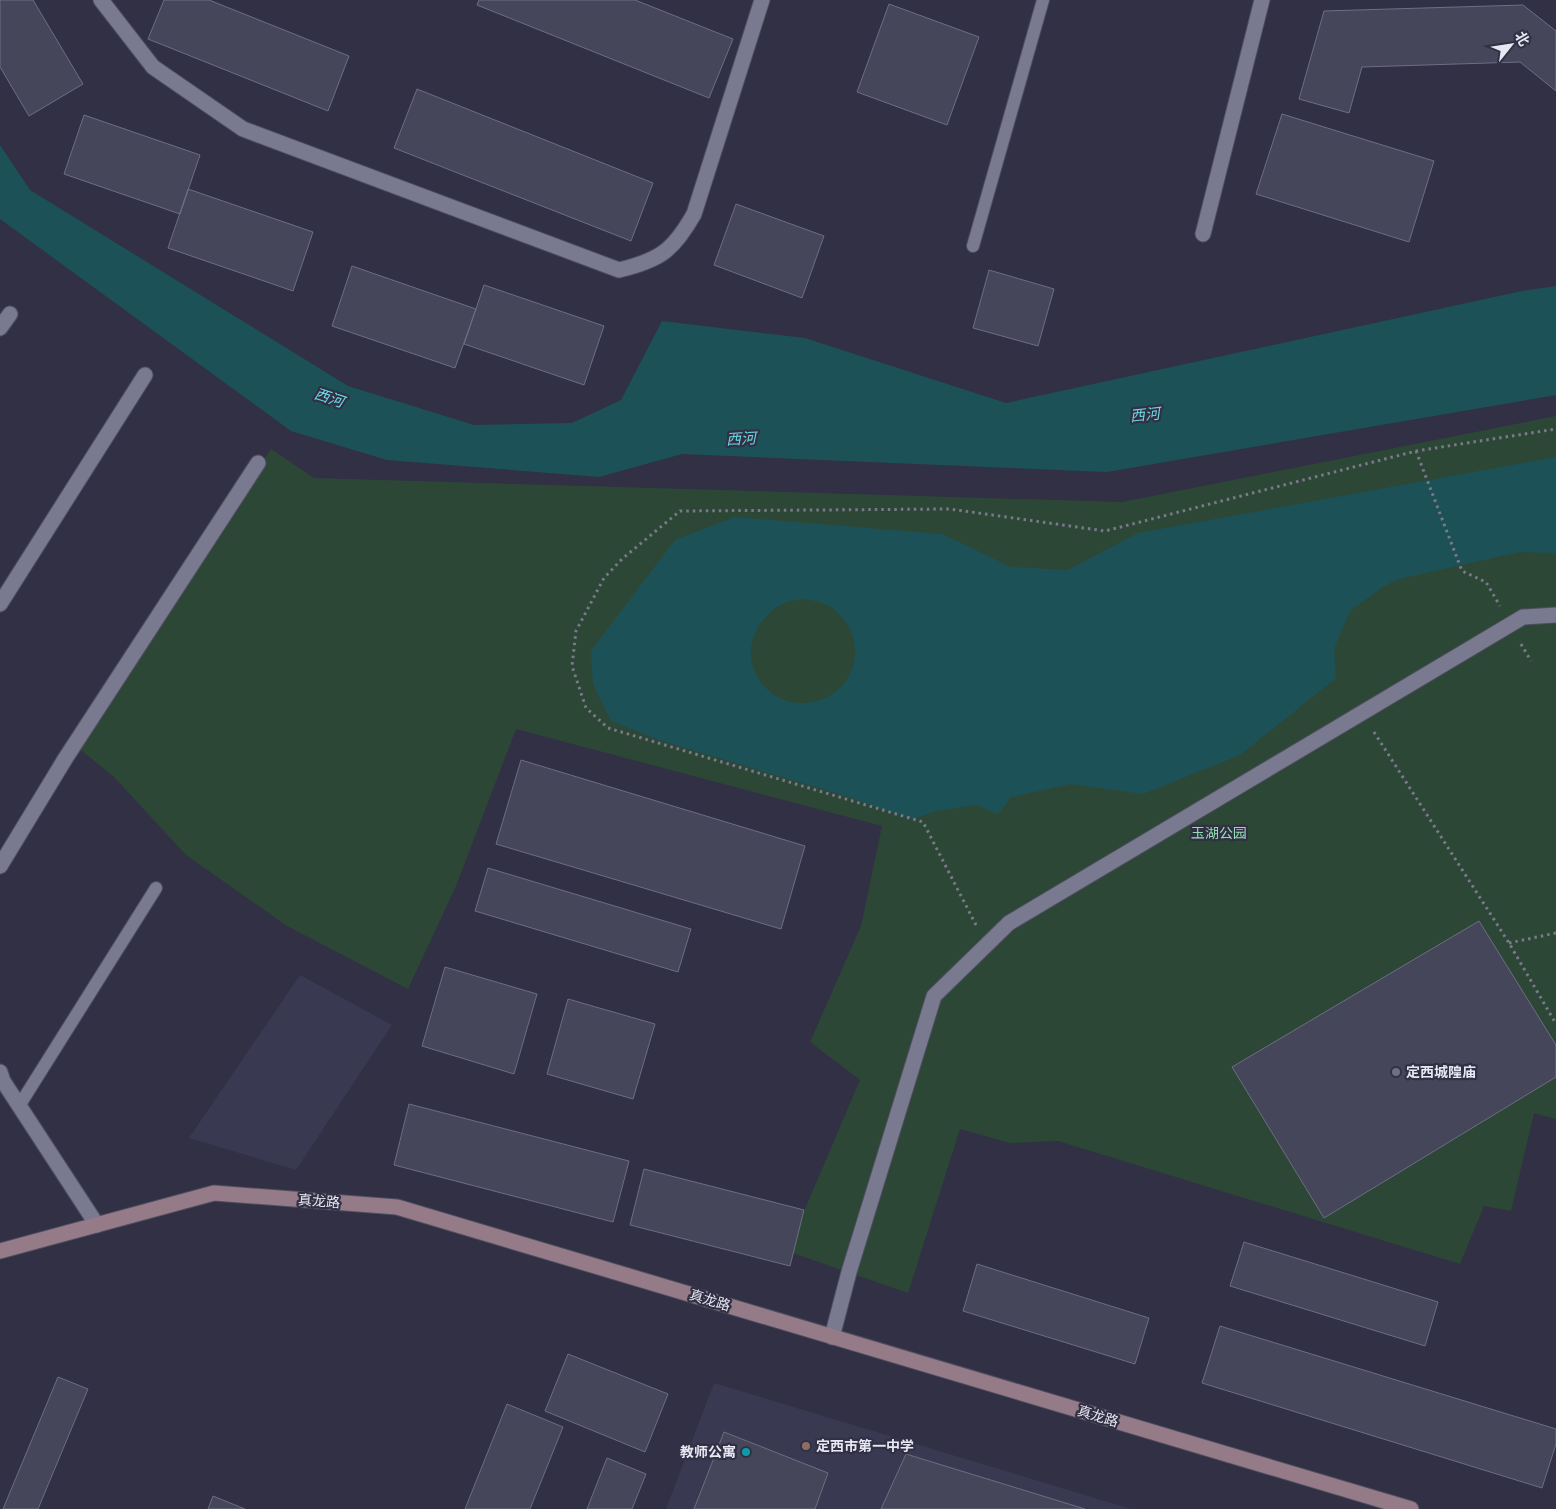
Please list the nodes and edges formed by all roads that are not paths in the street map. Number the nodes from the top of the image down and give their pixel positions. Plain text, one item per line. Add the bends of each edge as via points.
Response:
1 (101, 0) edge
2 (762, 0) edge
3 (1043, 0) edge
4 (1262, 0) edge
5 (1203, 234) dead end
6 (974, 246) dead end
7 (10, 314) dead end
8 (0, 328) edge
9 (145, 375) dead end
10 (258, 463) dead end
11 (0, 604) edge
12 (1556, 615) edge
13 (0, 866) edge
14 (156, 888) dead end
15 (0, 1072) edge
16 (19, 1106) junction
17 (97, 1225) junction
18 (0, 1251) edge
19 (832, 1337) junction
20 (1411, 1509) edge

1 - 2 street via 153,67 243,129 619,270 643,264 665,253 682,235 694,214
3 - 6 lane
4 - 5 street
7 - 8 street
9 - 11 street
10 - 13 street
12 - 19 street via 1523,617 1009,923 934,996
14 - 16 lane
15 - 16 street
16 - 17 street
17 - 18 main road, 真龙路
17 - 19 main road, 真龙路 via 214,1193 397,1207
19 - 20 main road, 真龙路

